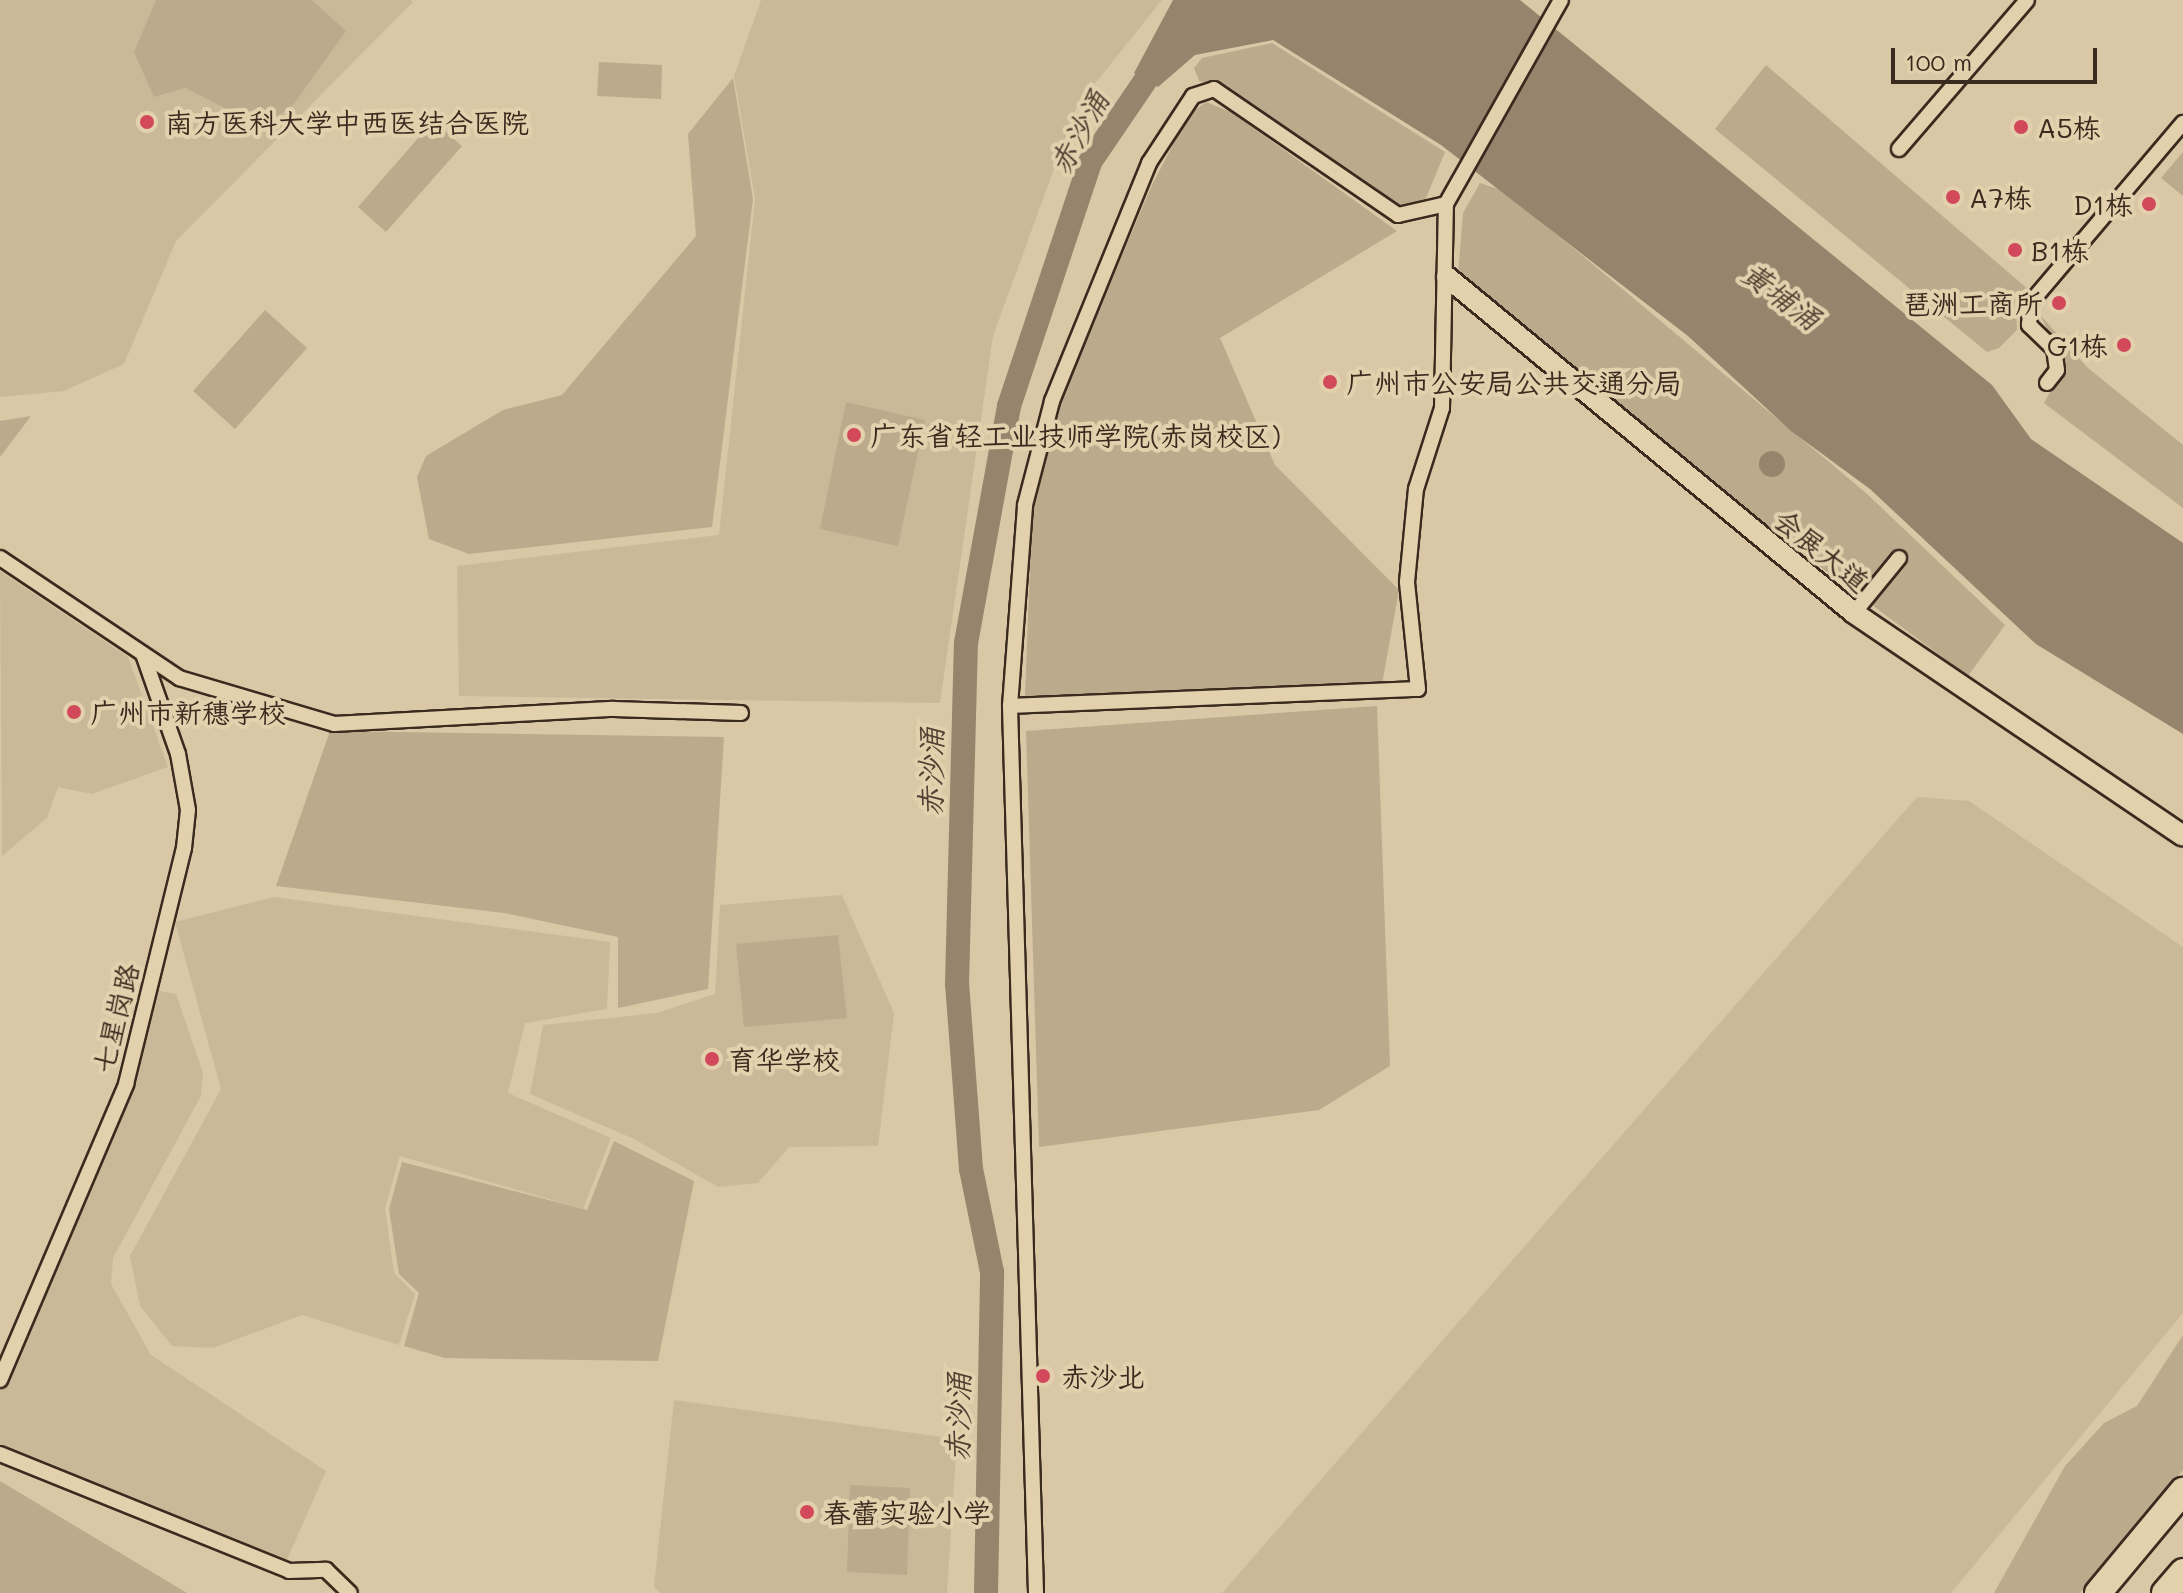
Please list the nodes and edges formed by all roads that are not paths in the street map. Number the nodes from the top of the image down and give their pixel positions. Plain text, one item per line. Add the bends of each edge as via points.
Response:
1 (1561, 0) edge
2 (2027, 0) edge
3 (2183, 123) edge
4 (1899, 149) dead end
5 (1446, 204) junction
6 (1447, 277) junction
7 (2047, 383) dead end
8 (0, 558) edge
9 (1899, 558) dead end
10 (1854, 613) junction
11 (142, 654) junction
12 (1010, 706) junction
13 (741, 713) dead end
14 (2183, 836) edge
15 (0, 1380) edge
16 (0, 1454) edge
17 (2183, 1491) edge
18 (2183, 1572) edge
19 (350, 1593) edge
20 (1036, 1593) edge
21 (2098, 1593) edge
22 (2165, 1593) edge

1 - 5 street
2 - 4 street
3 - 7 street via 2036,303 2029,325 2054,349 2057,370
5 - 6 street
5 - 12 street via 1398,215 1214,89 1193,96 1149,163 1052,401 1025,505
6 - 10 street, 会展大道
6 - 12 street via 1442,408 1416,489 1407,582 1418,689
8 - 11 street
9 - 10 street
10 - 14 street, 会展大道
11 - 13 street via 179,678 334,724 614,709
11 - 15 street, 七星岗路 via 178,754 188,810 184,848 126,1084
12 - 20 street
16 - 19 street via 289,1571 326,1570
17 - 21 highway
18 - 22 highway

